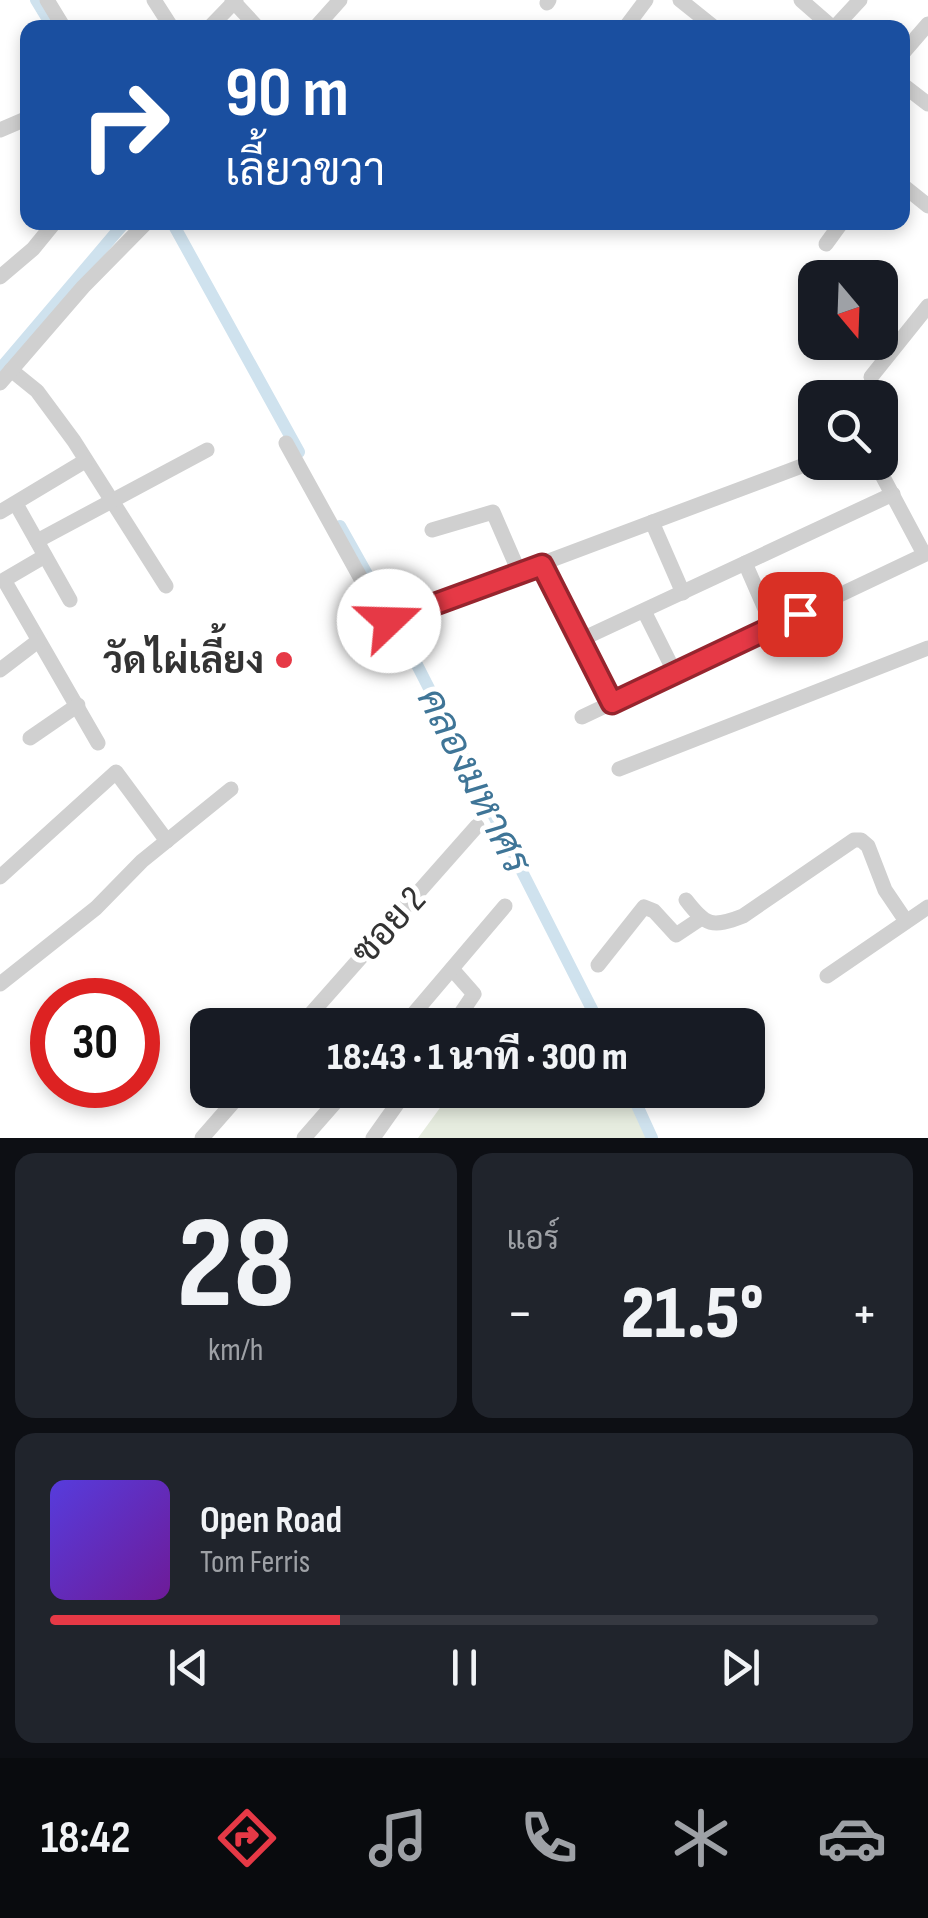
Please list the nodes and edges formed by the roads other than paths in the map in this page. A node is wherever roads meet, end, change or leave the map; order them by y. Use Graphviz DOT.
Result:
graph roads {
  1 [pos="680,0"];
  2 [pos="801,0"];
  3 [pos="860,0"];
  4 [pos="234,1"];
  5 [pos="216,20"];
  6 [pos="251,20"];
  7 [pos="705,20"];
  8 [pos="825,20"];
  9 [pos="841,20"];
  10 [pos="928,24"];
  11 [pos="910,45"];
  12 [pos="48,230"];
  13 [pos="138,230"];
  14 [pos="836,230"];
  15 [pos="826,244"];
  16 [pos="0,276"];
  17 [pos="928,306"];
  18 [pos="5,377"];
  19 [pos="871,377"];
  20 [pos="286,443"];
  21 [pos="207,450"];
  22 [pos="85,461"];
  23 [pos="798,468"];
  24 [pos="885,480"];
  25 [pos="893,494"];
  26 [pos="116,502"];
  27 [pos="16,504"];
  28 [pos="0,512"];
  29 [pos="652,522"];
  30 [pos="432,530"];
  31 [pos="41,549"];
  32 [pos="926,554"];
  33 [pos="745,563"];
  34 [pos="542,565"];
  35 [pos="519,572"];
  36 [pos="2,577"];
  37 [pos="166,586"];
  38 [pos="683,593"];
  39 [pos="70,600"];
  40 [pos="644,610"];
  41 [pos="773,627"];
  42 [pos="580,640"];
  43 [pos="38,641"];
  44 [pos="928,648"];
  45 [pos="0,670"];
  46 [pos="675,674"];
  47 [pos="612,703"];
  48 [pos="78,705"];
  49 [pos="582,717"];
  50 [pos="30,738"];
  51 [pos="98,743"];
  52 [pos="620,770"];
  53 [pos="232,789"];
  54 [pos="477,826"];
  55 [pos="167,841"];
  56 [pos="0,877"];
  57 [pos="686,900"];
  58 [pos="505,906"];
  59 [pos="928,907"];
  60 [pos="700,919"];
  61 [pos="906,921"];
  62 [pos="598,965"];
  63 [pos="452,969"];
  64 [pos="827,976"];
  65 [pos="0,984"];
  66 [pos="316,1008"];
  67 [pos="419,1008"];
  68 [pos="465,1008"];
  69 [pos="228,1108"];
  70 [pos="330,1108"];
  71 [pos="395,1108"];
  72 [pos="202,1138"];
  73 [pos="304,1138"];
  74 [pos="373,1138"];
  1 -- 7 [label="street"];
  2 -- 8 [label="street"];
  3 -- 9 [label="street"];
  4 -- 5 [label="street"];
  4 -- 6 [label="street"];
  10 -- 11 [label="street"];
  12 -- 16 [label="street"];
  13 -- 18 [label="street"];
  14 -- 15 [label="street"];
  17 -- 19 [label="street"];
  18 -- 22 [label="street"];
  20 -- 35 [label="street"];
  21 -- 26 [label="street"];
  22 -- 26 [label="street"];
  22 -- 27 [label="street"];
  23 -- 29 [label="street"];
  24 -- 25 [label="street"];
  25 -- 32 [label="street"];
  25 -- 33 [label="street"];
  26 -- 31 [label="street"];
  26 -- 37 [label="street"];
  27 -- 28 [label="street"];
  27 -- 31 [label="street"];
  29 -- 34 [label="street"];
  29 -- 38 [label="street"];
  30 -- 35 [label="street"];
  31 -- 36 [label="street"];
  31 -- 39 [label="street"];
  32 -- 41 [label="street"];
  33 -- 38 [label="street"];
  33 -- 41 [label="street"];
  34 -- 35 [label="street"];
  34 -- 42 [label="street"];
  36 -- 43 [label="street"];
  38 -- 40 [label="street"];
  40 -- 42 [label="street"];
  40 -- 46 [label="street"];
  41 -- 46 [label="street"];
  42 -- 47 [label="street"];
  43 -- 45 [label="street"];
  43 -- 48 [label="street"];
  44 -- 52 [label="street"];
  46 -- 47 [label="street"];
  47 -- 49 [label="street"];
  48 -- 50 [label="street"];
  48 -- 51 [label="street"];
  53 -- 55 [label="street"];
  54 -- 66 [label="street, ซอย 2"];
  55 -- 56 [label="street"];
  55 -- 65 [label="street"];
  57 -- 60 [label="street"];
  58 -- 63 [label="street"];
  59 -- 61 [label="street"];
  60 -- 61 [label="street"];
  60 -- 62 [label="street"];
  61 -- 64 [label="street"];
  63 -- 67 [label="street"];
  63 -- 68 [label="street"];
  69 -- 72 [label="street"];
  70 -- 73 [label="street"];
  71 -- 74 [label="street"];
}
